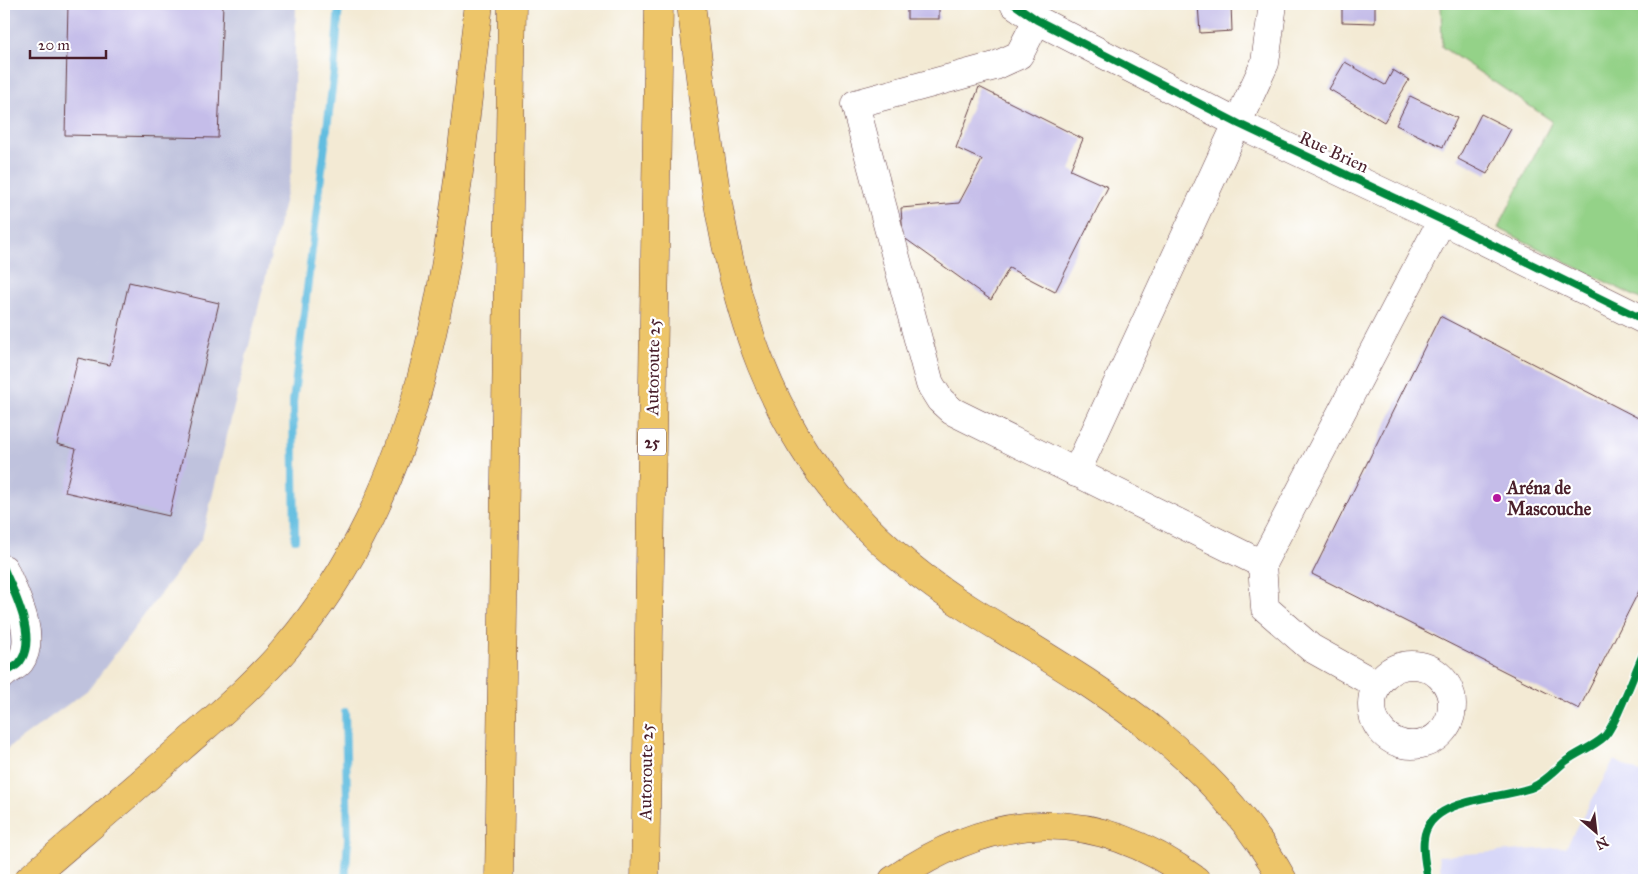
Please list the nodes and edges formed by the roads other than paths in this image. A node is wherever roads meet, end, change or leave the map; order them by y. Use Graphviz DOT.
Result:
graph roads {
  1 [pos="479,4"];
  2 [pos="512,4"];
  3 [pos="659,4"];
  4 [pos="691,4"];
  5 [pos="1014,4"];
  6 [pos="1272,4"];
  7 [pos="1037,20"];
  8 [pos="1239,124"];
  9 [pos="1442,220"];
  10 [pos="1644,320"];
  11 [pos="1076,473"];
  12 [pos="1262,564"];
  13 [pos="4,569"];
  14 [pos="4,674"];
  15 [pos="1377,685"];
  16 [pos="28,880"];
  17 [pos="499,880"];
  18 [pos="645,880"];
  19 [pos="893,880"];
  20 [pos="1196,880"];
  21 [pos="1283,880"];
  1 -- 16 [label="highway"];
  2 -- 17 [label="highway"];
  3 -- 18 [label="highway, Autoroute 25 / 25"];
  4 -- 21 [label="highway"];
  5 -- 7 [label="street, Rue Brien"];
  6 -- 8 [label="street"];
  7 -- 8 [label="street, Rue Brien"];
  7 -- 11 [label="street"];
  8 -- 9 [label="street, Rue Brien"];
  8 -- 11 [label="street"];
  9 -- 10 [label="street, Rue Brien"];
  9 -- 12 [label="street"];
  11 -- 12 [label="street"];
  12 -- 15 [label="street"];
  13 -- 14 [label="street"];
  19 -- 20 [label="highway"];
}
